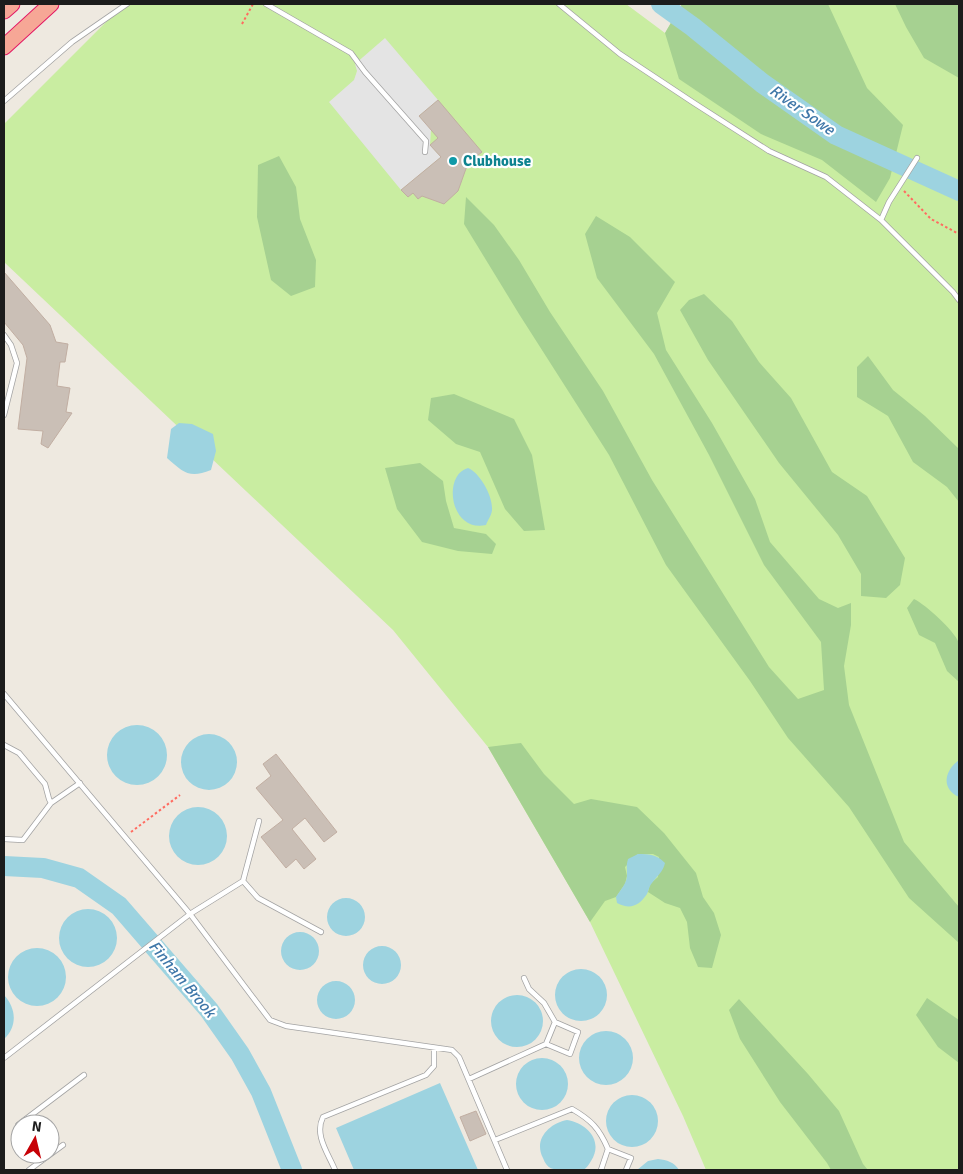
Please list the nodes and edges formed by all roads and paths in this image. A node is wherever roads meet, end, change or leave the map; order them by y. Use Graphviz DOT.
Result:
graph roads {
  1 [pos="12,4"];
  2 [pos="52,4"];
  3 [pos="127,4"];
  4 [pos="253,4"];
  5 [pos="266,4"];
  6 [pos="559,4"];
  7 [pos="4,11"];
  8 [pos="242,24"];
  9 [pos="4,47"];
  10 [pos="4,100"];
  11 [pos="425,152"];
  12 [pos="918,158"];
  13 [pos="903,181"];
  14 [pos="881,220"];
  15 [pos="959,234"];
  16 [pos="959,300"];
  17 [pos="4,335"];
  18 [pos="4,415"];
  19 [pos="4,694"];
  20 [pos="4,745"];
  21 [pos="80,783"];
  22 [pos="180,795"];
  23 [pos="51,803"];
  24 [pos="260,822"];
  25 [pos="125,837"];
  26 [pos="4,839"];
  27 [pos="243,881"];
  28 [pos="190,914"];
  29 [pos="320,932"];
  30 [pos="524,978"];
  31 [pos="555,1022"];
  32 [pos="546,1044"];
  33 [pos="434,1048"];
  34 [pos="4,1058"];
  35 [pos="84,1075"];
  36 [pos="469,1079"];
  37 [pos="34,1114"];
  38 [pos="495,1140"];
  39 [pos="608,1149"];
  40 [pos="37,1164"];
  41 [pos="507,1169"];
  42 [pos="29,1170"];
  43 [pos="335,1170"];
  44 [pos="500,1170"];
  45 [pos="600,1170"];
  46 [pos="626,1170"];
  1 -- 7 [label="highway"];
  2 -- 9 [label="highway"];
  3 -- 10 [label="lane"];
  4 -- 8 [label="path"];
  5 -- 11 [label="lane"];
  6 -- 14 [label="lane"];
  12 -- 13 [label="lane"];
  13 -- 14 [label="lane"];
  13 -- 15 [label="path"];
  14 -- 16 [label="lane"];
  17 -- 18 [label="lane"];
  19 -- 21 [label="lane"];
  20 -- 23 [label="lane"];
  21 -- 23 [label="lane"];
  21 -- 25 [label="lane"];
  22 -- 25 [label="path"];
  23 -- 26 [label="lane"];
  24 -- 27 [label="lane"];
  25 -- 28 [label="lane"];
  27 -- 28 [label="lane"];
  27 -- 29 [label="lane"];
  28 -- 33 [label="lane"];
  28 -- 34 [label="lane"];
  30 -- 31 [label="lane"];
  31 -- 32 [label="lane"];
  31 -- 32 [label="lane"];
  32 -- 36 [label="lane"];
  33 -- 36 [label="lane"];
  33 -- 43 [label="lane"];
  35 -- 37 [label="lane"];
  36 -- 38 [label="lane"];
  38 -- 39 [label="lane"];
  38 -- 41 [label="lane"];
  39 -- 45 [label="lane"];
  39 -- 46 [label="lane"];
  40 -- 42 [label="lane"];
  41 -- 44 [label="lane"];
}
